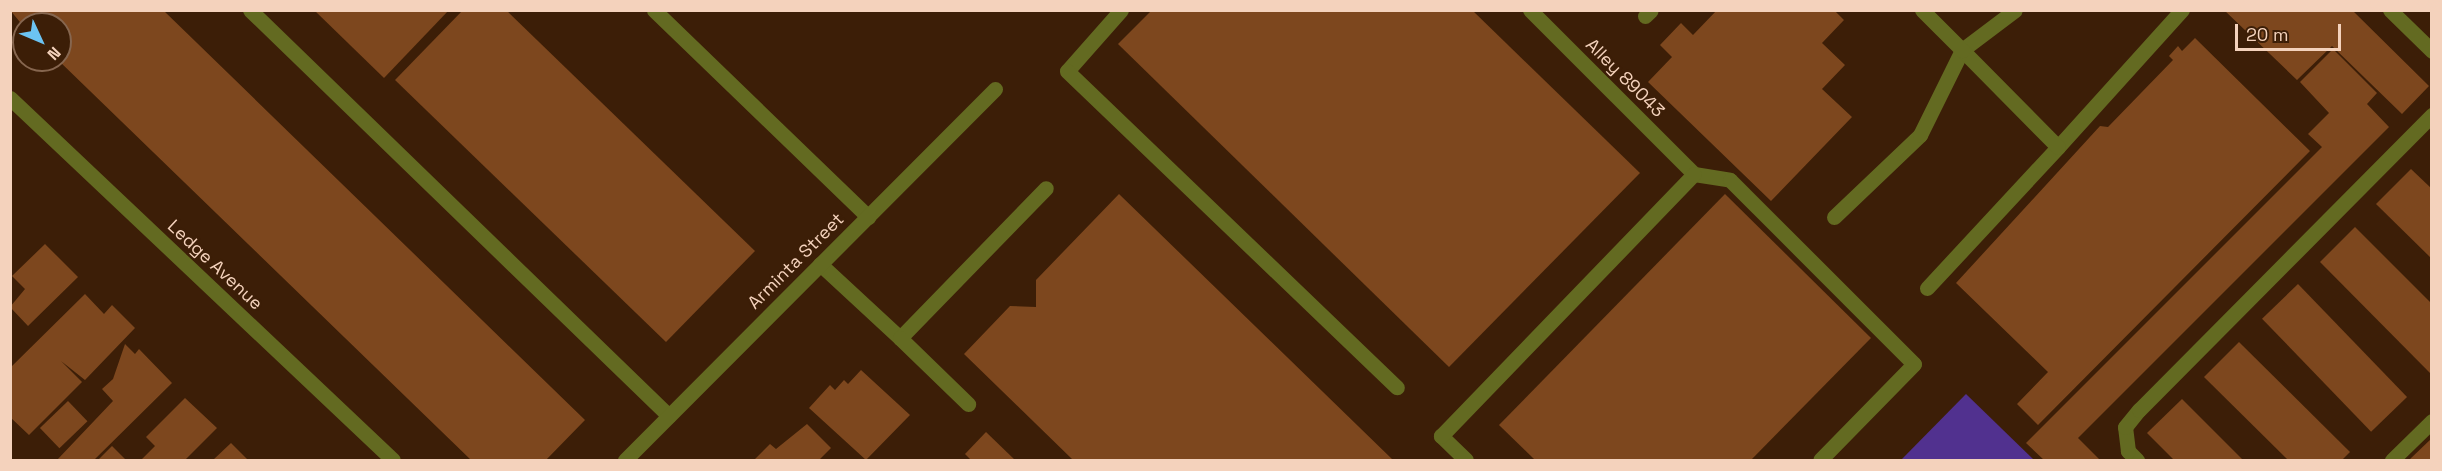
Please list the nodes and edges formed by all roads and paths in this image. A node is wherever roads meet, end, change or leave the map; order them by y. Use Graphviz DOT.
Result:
graph roads {
  1 [pos="250,10"];
  2 [pos="654,10"];
  3 [pos="1120,10"];
  4 [pos="1530,10"];
  5 [pos="1922,10"];
  6 [pos="2015,10"];
  7 [pos="2182,10"];
  8 [pos="2390,10"];
  9 [pos="1962,50"];
  10 [pos="2432,51"];
  11 [pos="995,89"];
  12 [pos="10,98"];
  13 [pos="2432,115"];
  14 [pos="2058,147"];
  15 [pos="1694,174"];
  16 [pos="1046,188"];
  17 [pos="868,216"];
  18 [pos="1834,217"];
  19 [pos="820,264"];
  20 [pos="1927,288"];
  21 [pos="900,338"];
  22 [pos="1397,387"];
  23 [pos="968,404"];
  24 [pos="669,416"];
  25 [pos="2432,422"];
  26 [pos="393,460"];
  27 [pos="625,460"];
  28 [pos="1466,460"];
  29 [pos="1821,460"];
  30 [pos="2137,460"];
  31 [pos="2392,460"];
  1 -- 24 [label="street"];
  2 -- 17 [label="street"];
  3 -- 22 [label="street"];
  4 -- 15 [label="street, Alley 89043"];
  5 -- 9 [label="street"];
  6 -- 9 [label="street"];
  7 -- 14 [label="street"];
  8 -- 10 [label="street"];
  9 -- 14 [label="street"];
  9 -- 18 [label="street"];
  11 -- 17 [label="street, Arminta Street"];
  12 -- 26 [label="street, Ledge Avenue"];
  13 -- 30 [label="street"];
  14 -- 20 [label="street"];
  15 -- 28 [label="street"];
  15 -- 29 [label="street"];
  16 -- 21 [label="street"];
  17 -- 19 [label="street, Arminta Street"];
  19 -- 21 [label="street"];
  19 -- 24 [label="street, Arminta Street"];
  21 -- 23 [label="street"];
  24 -- 27 [label="street, Arminta Street"];
  25 -- 31 [label="street"];
}
